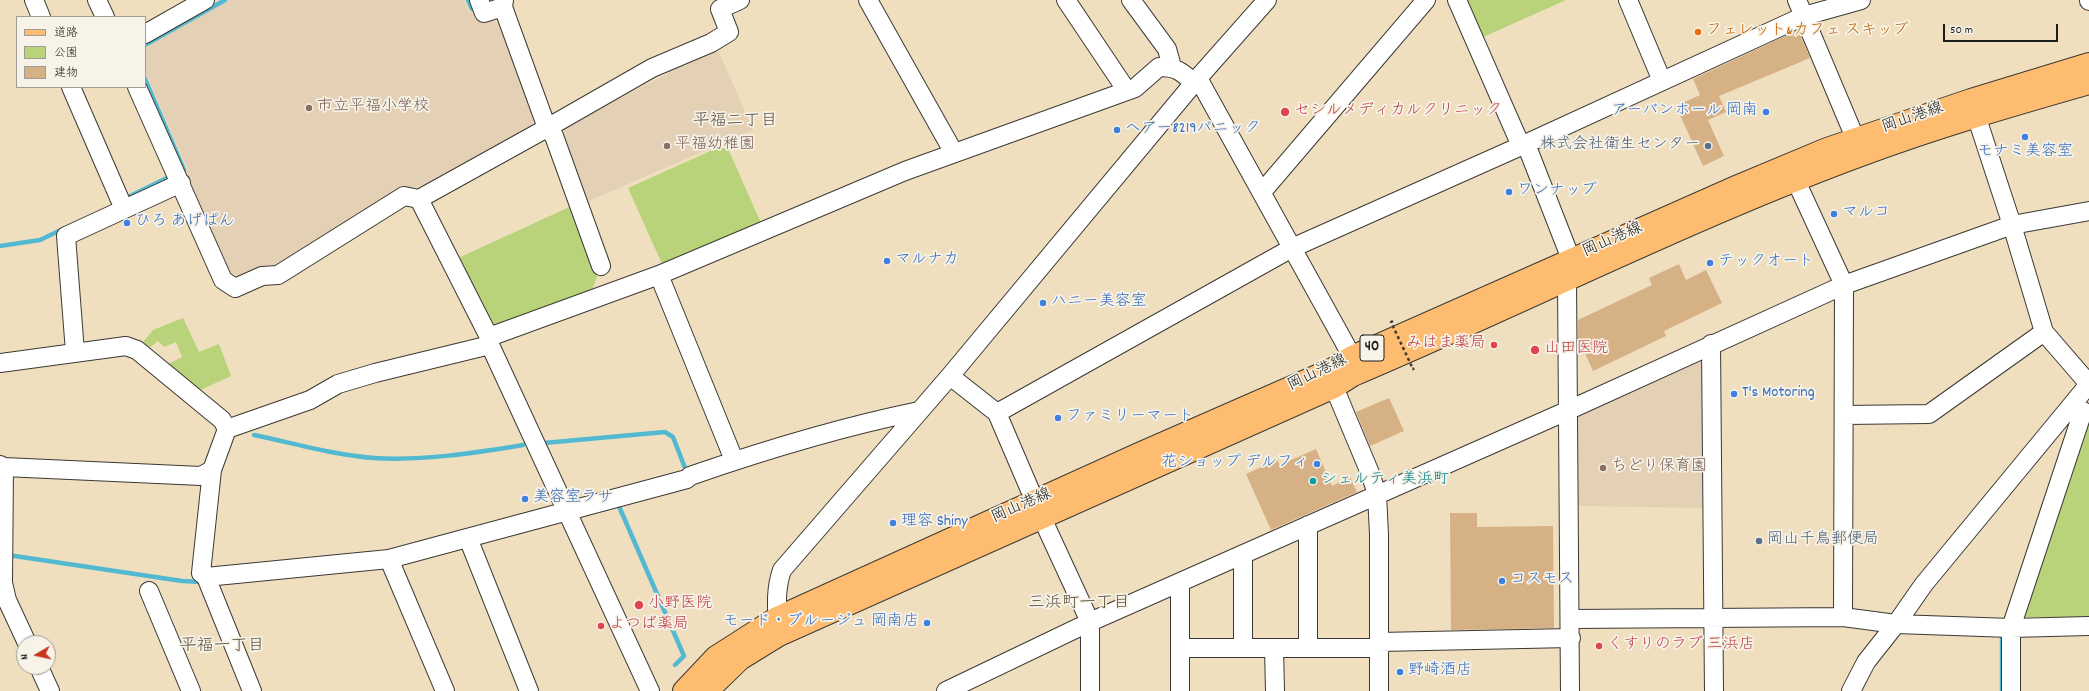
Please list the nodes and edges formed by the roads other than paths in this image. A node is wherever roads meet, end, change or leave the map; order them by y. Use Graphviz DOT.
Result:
graph roads {
  1 [pos="34,0"];
  2 [pos="97,0"];
  3 [pos="205,0"];
  4 [pos="740,0"];
  5 [pos="868,0"];
  6 [pos="1066,0"];
  7 [pos="1131,0"];
  8 [pos="1267,0"];
  9 [pos="1426,0"];
  10 [pos="1457,0"];
  11 [pos="1628,0"];
  12 [pos="1860,0"];
  13 [pos="481,4"];
  14 [pos="504,4"];
  15 [pos="1801,8"];
  16 [pos="41,16"];
  17 [pos="105,16"];
  18 [pos="146,33"];
  19 [pos="2089,64"];
  20 [pos="1172,67"];
  21 [pos="1196,80"];
  22 [pos="1662,81"];
  23 [pos="2089,83"];
  24 [pos="71,88"];
  25 [pos="137,88"];
  26 [pos="1127,91"];
  27 [pos="1974,107"];
  28 [pos="547,128"];
  29 [pos="1523,145"];
  30 [pos="1858,147"];
  31 [pos="954,153"];
  32 [pos="1792,173"];
  33 [pos="178,176"];
  34 [pos="1262,192"];
  35 [pos="419,199"];
  36 [pos="122,204"];
  37 [pos="2089,211"];
  38 [pos="2012,225"];
  39 [pos="1292,248"];
  40 [pos="601,266"];
  41 [pos="1569,270"];
  42 [pos="659,275"];
  43 [pos="1844,285"];
  44 [pos="2044,332"];
  45 [pos="490,341"];
  46 [pos="1711,344"];
  47 [pos="75,352"];
  48 [pos="0,363"];
  49 [pos="1343,372"];
  50 [pos="950,376"];
  51 [pos="2089,384"];
  52 [pos="2082,408"];
  53 [pos="1569,410"];
  54 [pos="919,411"];
  55 [pos="997,413"];
  56 [pos="1844,415"];
  57 [pos="225,425"];
  58 [pos="734,460"];
  59 [pos="2,466"];
  60 [pos="212,470"];
  61 [pos="1376,494"];
  62 [pos="1038,510"];
  63 [pos="567,511"];
  64 [pos="1308,525"];
  65 [pos="470,542"];
  66 [pos="1243,554"];
  67 [pos="390,562"];
  68 [pos="207,580"];
  69 [pos="1180,582"];
  70 [pos="149,591"];
  71 [pos="1843,616"];
  72 [pos="1713,617"];
  73 [pos="1571,619"];
  74 [pos="1090,622"];
  75 [pos="1896,624"];
  76 [pos="2089,626"];
  77 [pos="778,627"];
  78 [pos="2011,628"];
  79 [pos="23,635"];
  80 [pos="1570,638"];
  81 [pos="1379,645"];
  82 [pos="1180,648"];
  83 [pos="1243,648"];
  84 [pos="1274,648"];
  85 [pos="1308,648"];
  86 [pos="43,675"];
  87 [pos="955,689"];
  88 [pos="50,691"];
  89 [pos="190,691"];
  90 [pos="252,691"];
  91 [pos="445,691"];
  92 [pos="529,691"];
  93 [pos="650,691"];
  94 [pos="684,691"];
  95 [pos="707,691"];
  96 [pos="1090,691"];
  97 [pos="1180,691"];
  98 [pos="1275,691"];
  99 [pos="1379,691"];
  100 [pos="1570,691"];
  101 [pos="1714,691"];
  102 [pos="1851,691"];
  103 [pos="2011,691"];
  1 -- 16 [label="street"];
  2 -- 17 [label="street"];
  3 -- 18 [label="street"];
  4 -- 28 [label="street"];
  5 -- 31 [label="street"];
  6 -- 26 [label="street"];
  7 -- 20 [label="street"];
  8 -- 21 [label="street"];
  9 -- 34 [label="street"];
  10 -- 29 [label="street"];
  11 -- 22 [label="street"];
  12 -- 15 [label="street"];
  13 -- 14 [label="street"];
  14 -- 28 [label="street"];
  15 -- 22 [label="street"];
  15 -- 30 [label="street"];
  19 -- 27 [label="main road, 岡山港線 / 40"];
  20 -- 21 [label="street"];
  20 -- 26 [label="street"];
  21 -- 34 [label="street"];
  21 -- 50 [label="street"];
  22 -- 29 [label="street"];
  23 -- 27 [label="main road, 岡山港線 / 40"];
  24 -- 36 [label="street"];
  25 -- 33 [label="street"];
  26 -- 31 [label="street"];
  27 -- 30 [label="main road, 岡山港線 / 40"];
  27 -- 38 [label="street"];
  28 -- 35 [label="street"];
  28 -- 40 [label="street"];
  29 -- 39 [label="street"];
  29 -- 41 [label="street"];
  30 -- 32 [label="main road, 岡山港線 / 40"];
  31 -- 42 [label="street"];
  32 -- 41 [label="main road, 岡山港線 / 40"];
  32 -- 43 [label="street"];
  33 -- 35 [label="street"];
  33 -- 36 [label="street"];
  34 -- 39 [label="street"];
  35 -- 45 [label="street"];
  36 -- 47 [label="street"];
  37 -- 38 [label="street"];
  38 -- 43 [label="street"];
  38 -- 44 [label="street"];
  39 -- 49 [label="street"];
  39 -- 55 [label="street"];
  41 -- 49 [label="main road, 岡山港線 / 40"];
  41 -- 53 [label="street"];
  42 -- 45 [label="street"];
  42 -- 58 [label="street"];
  43 -- 46 [label="street"];
  43 -- 56 [label="street"];
  44 -- 51 [label="street"];
  44 -- 56 [label="street"];
  45 -- 57 [label="street"];
  45 -- 63 [label="street"];
  46 -- 53 [label="street"];
  46 -- 72 [label="street"];
  47 -- 48 [label="street"];
  47 -- 57 [label="street"];
  49 -- 61 [label="street"];
  49 -- 62 [label="main road, 岡山港線 / 40"];
  50 -- 54 [label="street"];
  50 -- 55 [label="street"];
  51 -- 52 [label="street"];
  52 -- 75 [label="street"];
  52 -- 78 [label="street"];
  53 -- 61 [label="street"];
  53 -- 73 [label="street"];
  54 -- 58 [label="street"];
  54 -- 77 [label="street"];
  55 -- 62 [label="street"];
  56 -- 71 [label="street"];
  57 -- 60 [label="street"];
  58 -- 63 [label="street"];
  59 -- 60 [label="street"];
  59 -- 79 [label="street"];
  60 -- 68 [label="street"];
  61 -- 64 [label="street"];
  61 -- 81 [label="street"];
  62 -- 74 [label="street"];
  62 -- 77 [label="main road, 岡山港線 / 40"];
  63 -- 65 [label="street"];
  63 -- 93 [label="street"];
  64 -- 66 [label="street"];
  64 -- 85 [label="street"];
  65 -- 67 [label="street"];
  65 -- 92 [label="street"];
  66 -- 69 [label="street"];
  66 -- 83 [label="street"];
  67 -- 68 [label="street"];
  67 -- 91 [label="street"];
  68 -- 90 [label="street"];
  69 -- 74 [label="street"];
  69 -- 82 [label="street"];
  70 -- 89 [label="street"];
  71 -- 72 [label="street"];
  71 -- 75 [label="street"];
  72 -- 73 [label="street"];
  72 -- 101 [label="street"];
  73 -- 80 [label="street"];
  74 -- 87 [label="street"];
  74 -- 96 [label="street"];
  75 -- 78 [label="street"];
  75 -- 102 [label="street"];
  76 -- 78 [label="street"];
  77 -- 94 [label="main road, 岡山港線 / 40"];
  77 -- 95 [label="main road, 岡山港線 / 40"];
  78 -- 103 [label="street"];
  80 -- 81 [label="street"];
  80 -- 100 [label="street"];
  81 -- 85 [label="street"];
  81 -- 99 [label="street"];
  82 -- 83 [label="street"];
  82 -- 97 [label="street"];
  83 -- 84 [label="street"];
  84 -- 85 [label="street"];
  84 -- 98 [label="street"];
  86 -- 88 [label="street"];
}
